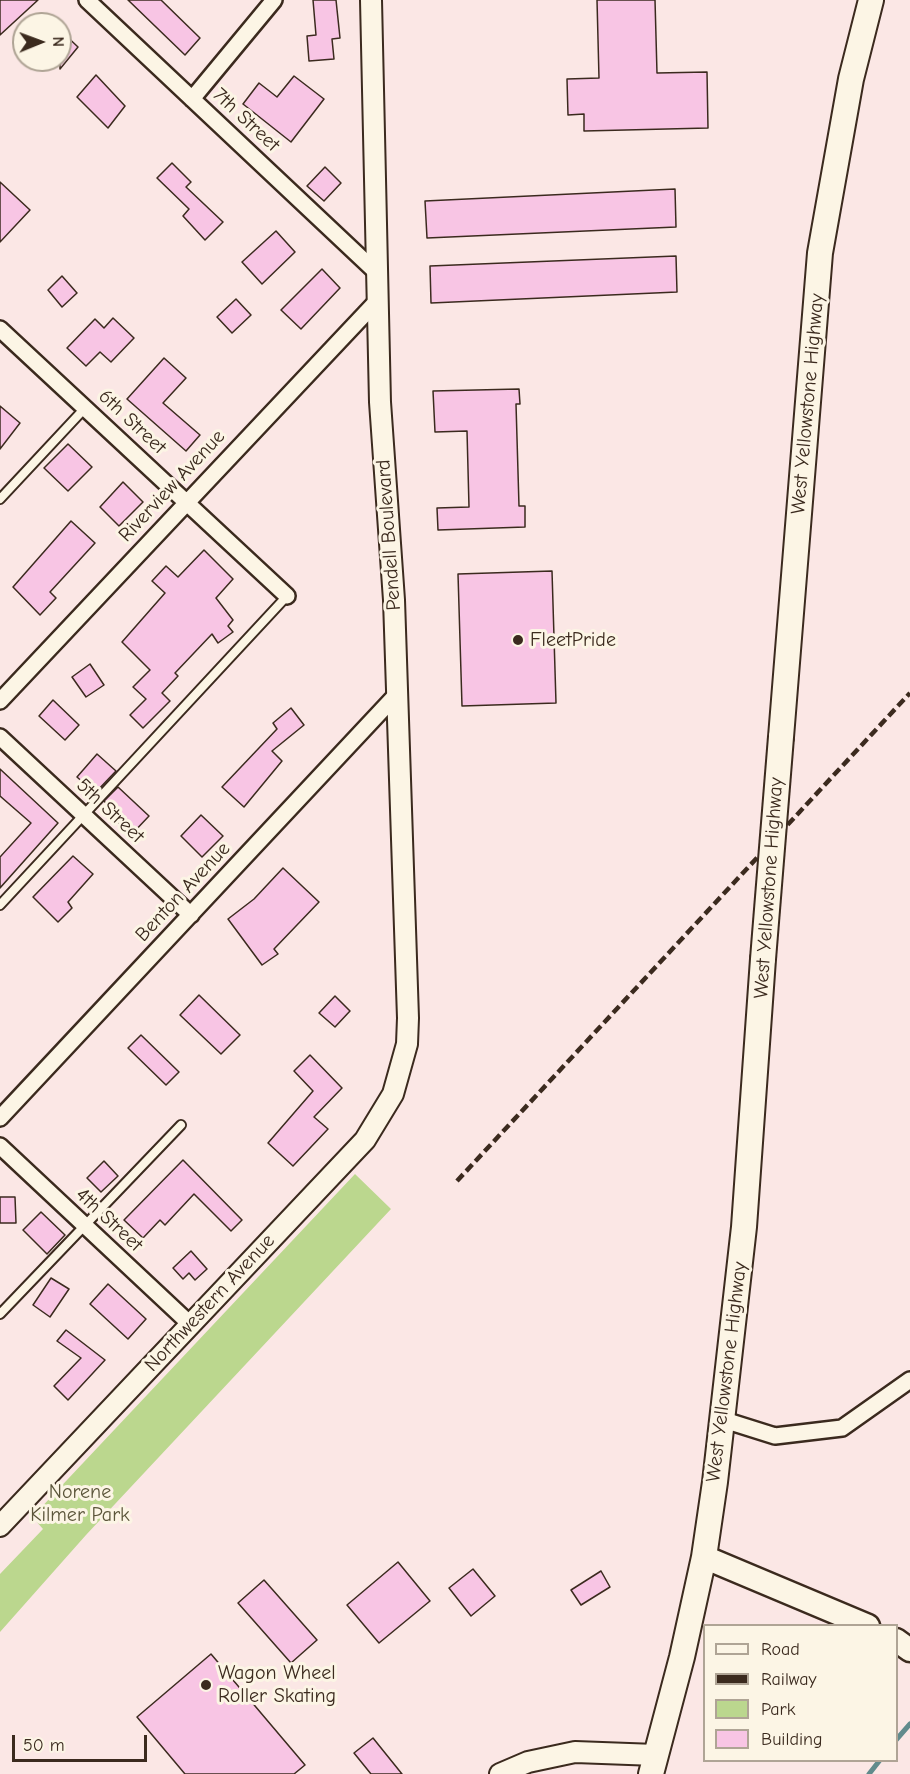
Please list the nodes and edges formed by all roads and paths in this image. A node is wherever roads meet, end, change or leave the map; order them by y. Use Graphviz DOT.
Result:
graph roads {
  1 [pos="89,0"];
  2 [pos="274,0"];
  3 [pos="371,0"];
  4 [pos="871,0"];
  5 [pos="192,99"];
  6 [pos="375,271"];
  7 [pos="377,301"];
  8 [pos="0,329"];
  9 [pos="85,408"];
  10 [pos="0,499"];
  11 [pos="186,501"];
  12 [pos="287,596"];
  13 [pos="397,694"];
  14 [pos="0,700"];
  15 [pos="0,737"];
  16 [pos="84,815"];
  17 [pos="0,905"];
  18 [pos="191,915"];
  19 [pos="401,1069"];
  20 [pos="0,1118"];
  21 [pos="181,1125"];
  22 [pos="0,1146"];
  23 [pos="83,1224"];
  24 [pos="0,1314"];
  25 [pos="190,1324"];
  26 [pos="910,1380"];
  27 [pos="721,1419"];
  28 [pos="0,1526"];
  29 [pos="704,1557"];
  30 [pos="863,1624"];
  31 [pos="898,1641"];
  32 [pos="910,1650"];
  33 [pos="653,1764"];
  34 [pos="500,1774"];
  1 -- 5 [label="street, 7th Street"];
  2 -- 5 [label="street"];
  3 -- 6 [label="street, Pendell Boulevard"];
  4 -- 27 [label="main road, West Yellowstone Highway, bridge"];
  5 -- 6 [label="street, 7th Street"];
  6 -- 7 [label="street, Pendell Boulevard"];
  7 -- 11 [label="street, Riverview Avenue"];
  7 -- 13 [label="street, Pendell Boulevard"];
  8 -- 9 [label="street, 6th Street"];
  9 -- 10 [label="lane"];
  9 -- 11 [label="street, 6th Street"];
  11 -- 12 [label="street, 6th Street"];
  11 -- 14 [label="street, Riverview Avenue"];
  12 -- 16 [label="lane"];
  13 -- 18 [label="street, Benton Avenue"];
  13 -- 19 [label="street, Pendell Boulevard"];
  15 -- 16 [label="street, 5th Street"];
  16 -- 17 [label="lane"];
  16 -- 18 [label="street, 5th Street"];
  18 -- 20 [label="street, Benton Avenue"];
  19 -- 25 [label="street, Northwestern Avenue"];
  21 -- 23 [label="lane"];
  22 -- 23 [label="street, 4th Street"];
  23 -- 24 [label="lane"];
  23 -- 25 [label="street, 4th Street"];
  25 -- 28 [label="street, Northwestern Avenue"];
  26 -- 27 [label="street"];
  27 -- 29 [label="main road, West Yellowstone Highway"];
  29 -- 30 [label="main road"];
  29 -- 33 [label="main road, West Yellowstone Highway"];
  31 -- 32 [label="main road"];
  33 -- 34 [label="street"];
}
